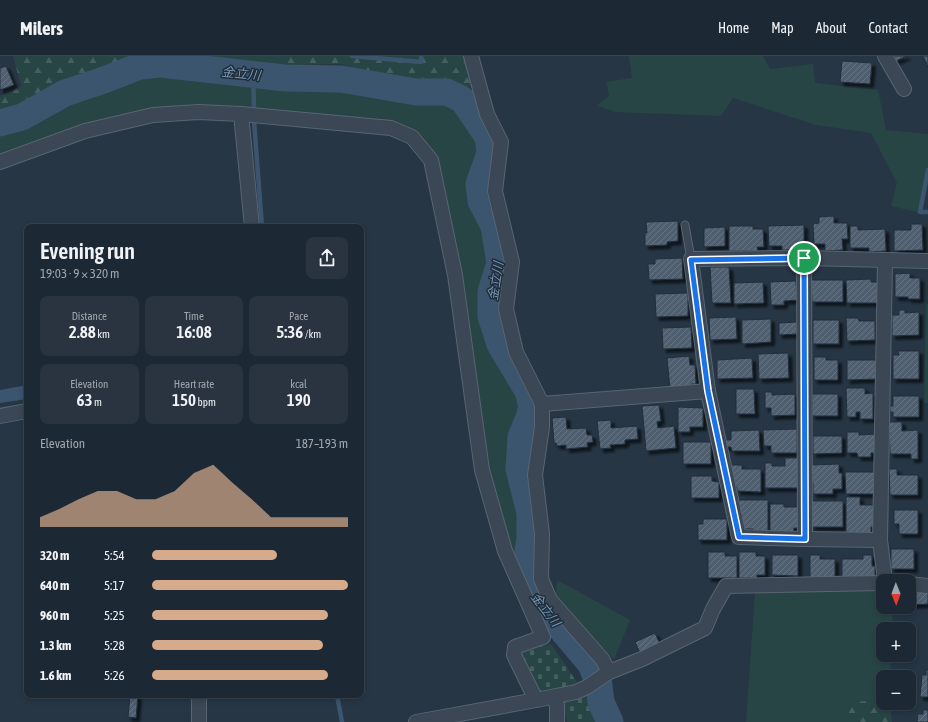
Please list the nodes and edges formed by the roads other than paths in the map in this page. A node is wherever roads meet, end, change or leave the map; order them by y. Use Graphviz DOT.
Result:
graph roads {
  1 [pos="470,56"];
  2 [pos="886,56"];
  3 [pos="904,89"];
  4 [pos="241,114"];
  5 [pos="0,162"];
  6 [pos="252,224"];
  7 [pos="685,225"];
  8 [pos="804,258"];
  9 [pos="691,260"];
  10 [pos="884,260"];
  11 [pos="928,261"];
  12 [pos="708,391"];
  13 [pos="542,404"];
  14 [pos="24,412"];
  15 [pos="0,416"];
  16 [pos="805,539"];
  17 [pos="880,540"];
  18 [pos="883,574"];
  19 [pos="876,582"];
  20 [pos="916,585"];
  21 [pos="928,586"];
  22 [pos="609,672"];
  23 [pos="554,697"];
  24 [pos="199,698"];
  25 [pos="536,700"];
  26 [pos="199,722"];
  27 [pos="416,722"];
  28 [pos="558,722"];
  1 -- 13 [label="street"];
  2 -- 3 [label="street"];
  4 -- 5 [label="street"];
  4 -- 6 [label="street"];
  4 -- 25 [label="street"];
  7 -- 9 [label="lane"];
  8 -- 9 [label="street"];
  8 -- 10 [label="street"];
  8 -- 16 [label="street"];
  9 -- 12 [label="street"];
  10 -- 11 [label="street"];
  10 -- 17 [label="street"];
  12 -- 13 [label="street"];
  12 -- 16 [label="street"];
  13 -- 22 [label="street"];
  14 -- 15 [label="street"];
  16 -- 17 [label="street"];
  17 -- 18 [label="street"];
  19 -- 22 [label="street"];
  20 -- 21 [label="street"];
  22 -- 23 [label="street"];
  23 -- 25 [label="street"];
  23 -- 28 [label="street"];
  24 -- 26 [label="street"];
  25 -- 27 [label="street"];
}
